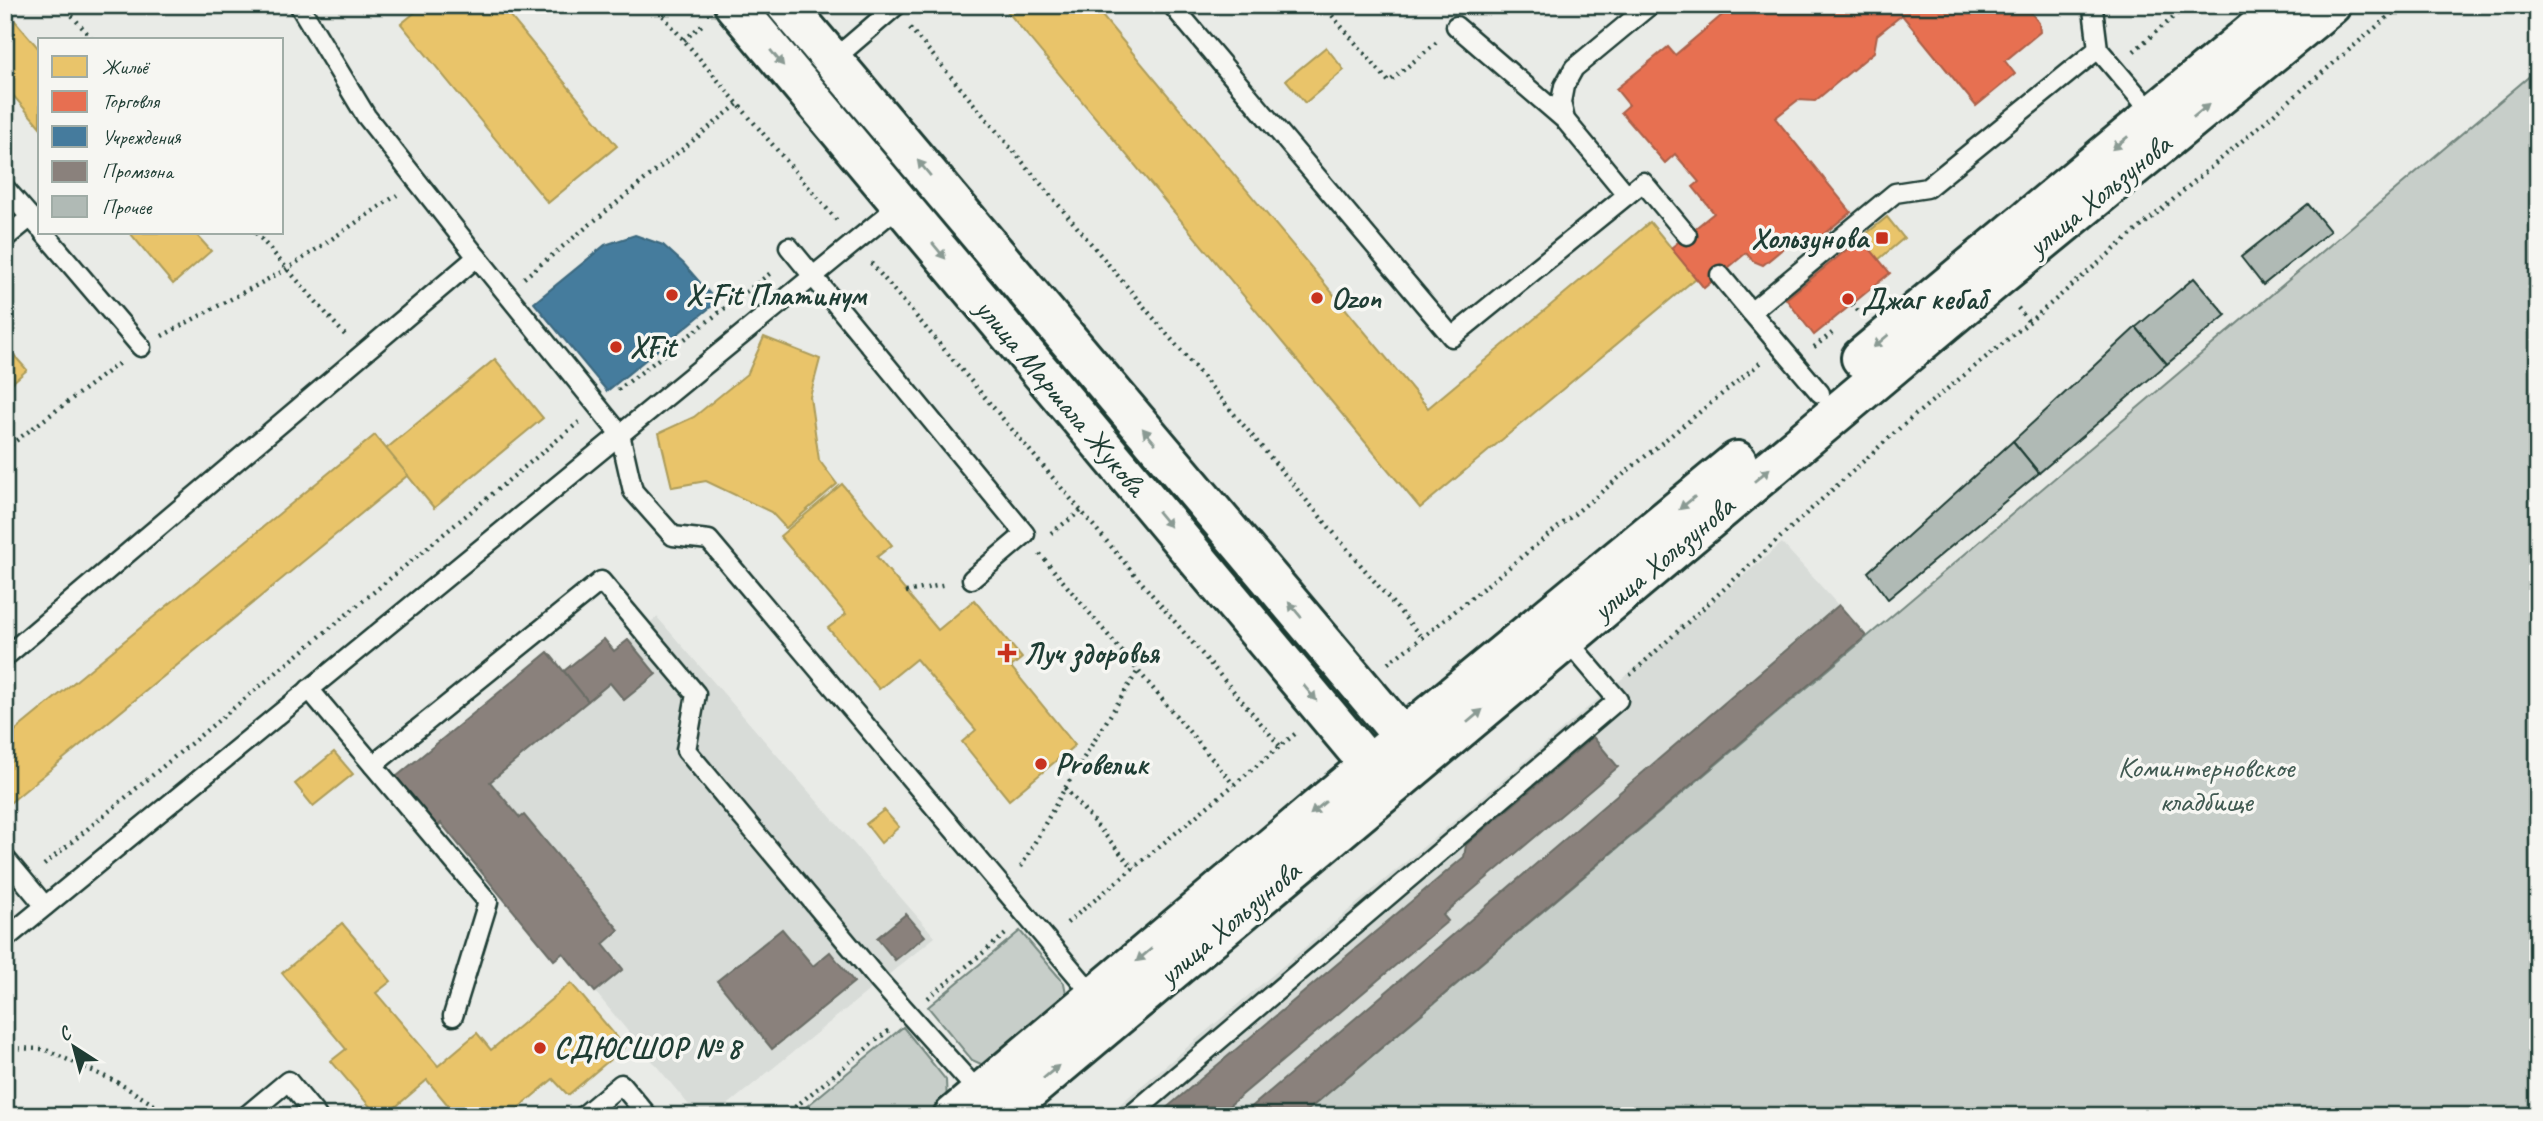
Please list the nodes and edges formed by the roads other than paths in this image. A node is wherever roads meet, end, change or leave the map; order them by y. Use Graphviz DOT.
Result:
graph roads {
  1 [pos="299,5"];
  2 [pos="734,5"];
  3 [pos="786,5"];
  4 [pos="1172,5"];
  5 [pos="1650,5"];
  6 [pos="2090,5"];
  7 [pos="2285,5"];
  8 [pos="2331,5"];
  9 [pos="895,7"];
  10 [pos="1456,26"];
  11 [pos="2098,48"];
  12 [pos="833,60"];
  13 [pos="2154,115"];
  14 [pos="1565,120"];
  15 [pos="5,188"];
  16 [pos="1627,195"];
  17 [pos="900,205"];
  18 [pos="35,222"];
  19 [pos="45,234"];
  20 [pos="1687,235"];
  21 [pos="5,238"];
  22 [pos="792,251"];
  23 [pos="477,257"];
  24 [pos="813,275"];
  25 [pos="1720,275"];
  26 [pos="1751,312"];
  27 [pos="141,347"];
  28 [pos="1820,393"];
  29 [pos="620,434"];
  30 [pos="972,579"];
  31 [pos="1566,639"];
  32 [pos="5,657"];
  33 [pos="309,689"];
  34 [pos="1412,749"];
  35 [pos="373,765"];
  36 [pos="1379,776"];
  37 [pos="5,858"];
  38 [pos="45,906"];
  39 [pos="5,939"];
  40 [pos="1095,997"];
  41 [pos="453,1016"];
  42 [pos="983,1110"];
  43 [pos="246,1116"];
  44 [pos="317,1116"];
  45 [pos="583,1116"];
  46 [pos="648,1116"];
  47 [pos="1130,1116"];
  1 -- 23 [label="lane"];
  2 -- 17 [label="main road, улица Маршала Жукова, one-way"];
  3 -- 12 [label="main road, улица Маршала Жукова"];
  4 -- 16 [label="lane"];
  5 -- 14 [label="lane"];
  6 -- 11 [label="lane"];
  7 -- 13 [label="main road, улица Хользунова"];
  31 -- 8 [label="main road, улица Хользунова, one-way"];
  9 -- 12 [label="lane"];
  10 -- 14 [label="lane"];
  11 -- 13 [label="lane"];
  11 -- 26 [label="lane"];
  34 -- 12 [label="main road, улица Маршала Жукова, one-way"];
  13 -- 28 [label="main road, улица Хользунова, one-way"];
  14 -- 16 [label="lane"];
  15 -- 18 [label="lane"];
  16 -- 20 [label="lane"];
  17 -- 24 [label="lane"];
  17 -- 36 [label="main road, улица Маршала Жукова, one-way"];
  18 -- 21 [label="lane"];
  19 -- 27 [label="lane"];
  22 -- 24 [label="lane"];
  23 -- 29 [label="lane"];
  23 -- 32 [label="lane"];
  24 -- 29 [label="lane"];
  24 -- 30 [label="lane"];
  25 -- 26 [label="lane"];
  26 -- 28 [label="lane"];
  28 -- 34 [label="main road, улица Хользунова, one-way"];
  29 -- 33 [label="lane"];
  29 -- 40 [label="lane"];
  34 -- 31 [label="main road, улица Хользунова, one-way"];
  31 -- 47 [label="lane"];
  33 -- 35 [label="lane"];
  33 -- 38 [label="lane"];
  34 -- 36 [label="main road, улица Хользунова"];
  35 -- 41 [label="lane"];
  35 -- 42 [label="lane"];
  36 -- 40 [label="main road, улица Хользунова, one-way"];
  42 -- 36 [label="main road, улица Хользунова, one-way"];
  37 -- 38 [label="lane"];
  38 -- 39 [label="lane"];
  40 -- 42 [label="main road, улица Хользунова"];
  43 -- 44 [label="lane"];
  45 -- 46 [label="lane"];
}
